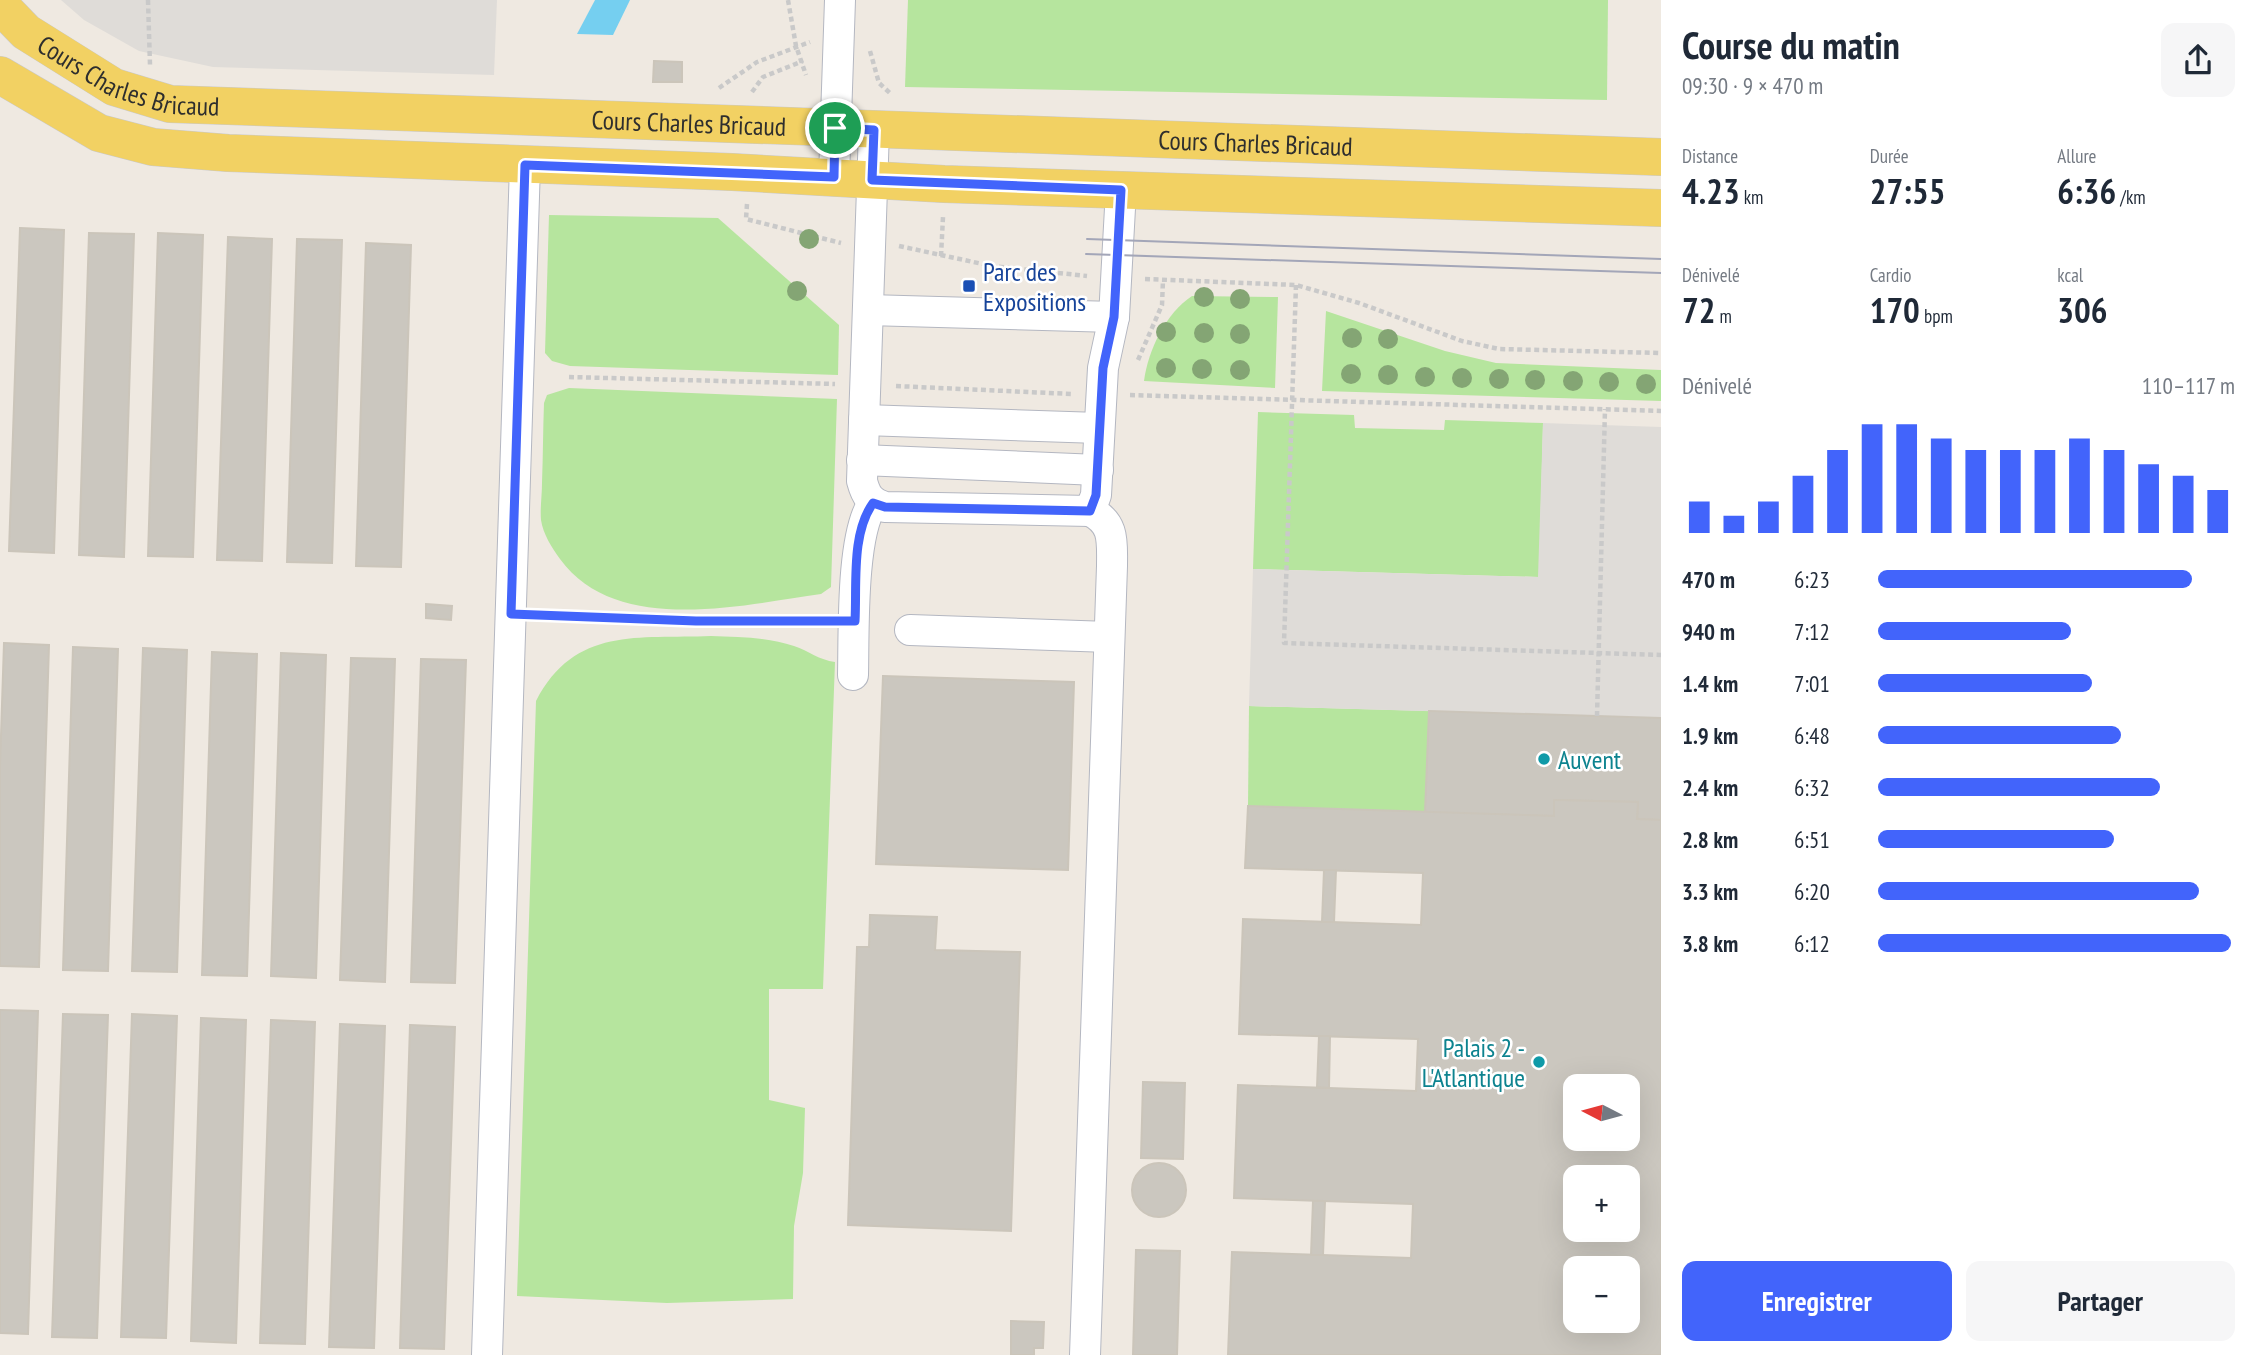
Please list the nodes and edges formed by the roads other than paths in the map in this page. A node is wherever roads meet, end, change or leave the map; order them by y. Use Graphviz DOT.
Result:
graph roads {
  1 [pos="840,0"];
  2 [pos="0,5"];
  3 [pos="0,75"];
  4 [pos="835,128"];
  5 [pos="874,130"];
  6 [pos="1661,157"];
  7 [pos="525,165"];
  8 [pos="834,177"];
  9 [pos="872,180"];
  10 [pos="1121,190"];
  11 [pos="1661,208"];
  12 [pos="868,310"];
  13 [pos="1114,317"];
  14 [pos="864,420"];
  15 [pos="1100,428"];
  16 [pos="862,460"];
  17 [pos="1098,470"];
  18 [pos="873,503"];
  19 [pos="1090,511"];
  20 [pos="910,629"];
  21 [pos="1109,637"];
  22 [pos="853,675"];
  23 [pos="487,1355"];
  24 [pos="1085,1355"];
  1 -- 4 [label="street"];
  2 -- 4 [label="main road, Cours Charles Bricaud"];
  3 -- 7 [label="main road, Cours Charles Bricaud"];
  4 -- 5 [label="main road, Cours Charles Bricaud"];
  4 -- 8 [label="street"];
  5 -- 6 [label="main road, Cours Charles Bricaud"];
  5 -- 9 [label="street"];
  7 -- 8 [label="main road, Cours Charles Bricaud"];
  7 -- 23 [label="street"];
  8 -- 9 [label="main road, Cours Charles Bricaud"];
  9 -- 10 [label="main road, Cours Charles Bricaud"];
  9 -- 12 [label="street"];
  10 -- 11 [label="main road, Cours Charles Bricaud"];
  10 -- 13 [label="street"];
  12 -- 13 [label="street"];
  12 -- 14 [label="street"];
  13 -- 15 [label="street"];
  14 -- 15 [label="street"];
  14 -- 16 [label="street"];
  15 -- 17 [label="street"];
  16 -- 17 [label="street"];
  16 -- 18 [label="street"];
  17 -- 19 [label="street"];
  18 -- 19 [label="street"];
  18 -- 22 [label="street"];
  19 -- 21 [label="street"];
  20 -- 21 [label="street"];
  21 -- 24 [label="street"];
}
